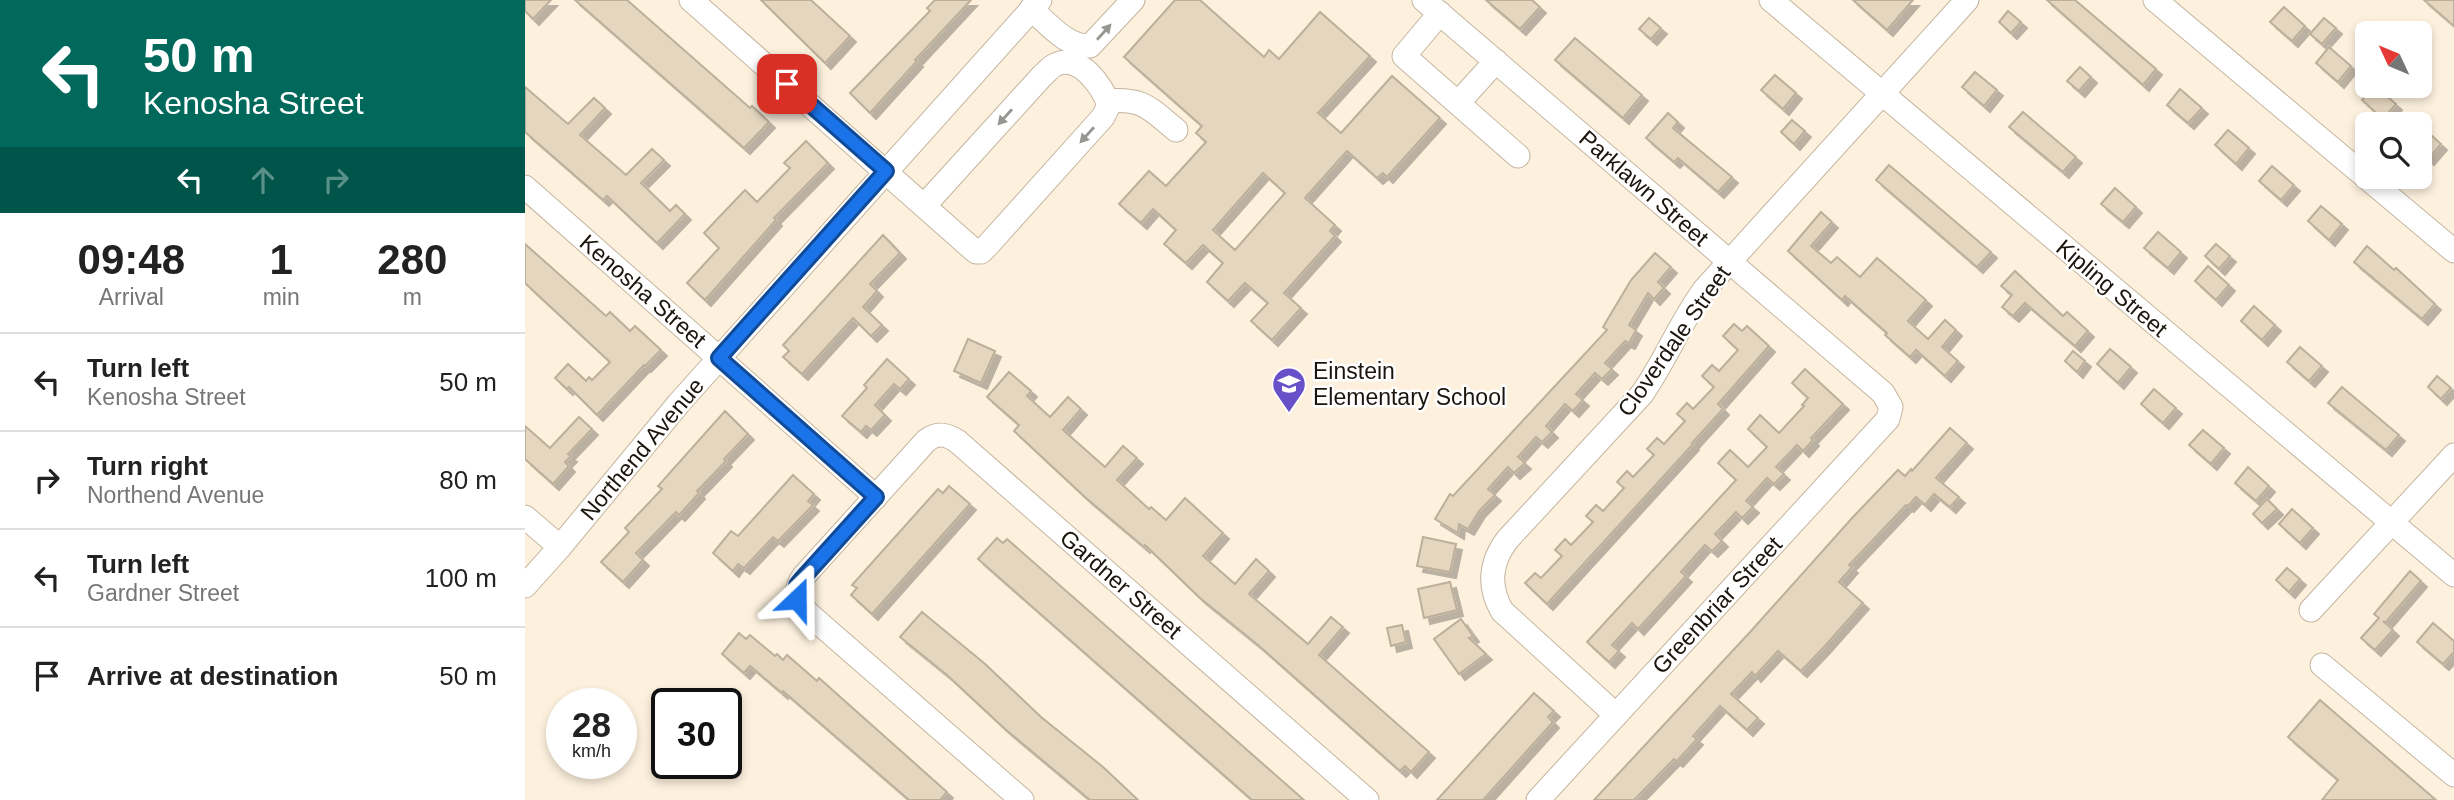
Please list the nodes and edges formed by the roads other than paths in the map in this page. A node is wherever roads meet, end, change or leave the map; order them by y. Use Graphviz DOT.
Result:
graph roads {
  1 [pos="691,0"];
  2 [pos="1133,0"];
  3 [pos="1770,0"];
  4 [pos="1967,0"];
  5 [pos="2155,0"];
  6 [pos="1035,4"];
  7 [pos="1432,7"];
  8 [pos="1496,61"];
  9 [pos="1881,93"];
  10 [pos="1107,101"];
  11 [pos="1458,103"];
  12 [pos="1176,130"];
  13 [pos="1518,156"];
  14 [pos="886,171"];
  15 [pos="525,187"];
  16 [pos="925,206"];
  17 [pos="2454,251"];
  18 [pos="1730,261"];
  19 [pos="719,358"];
  20 [pos="1891,407"];
  21 [pos="2454,455"];
  22 [pos="876,497"];
  23 [pos="525,517"];
  24 [pos="2392,523"];
  25 [pos="560,547"];
  26 [pos="2454,575"];
  27 [pos="525,586"];
  28 [pos="2311,610"];
  29 [pos="2322,665"];
  30 [pos="1616,715"];
  31 [pos="2454,775"];
  32 [pos="1022,800"];
  33 [pos="1367,800"];
  34 [pos="1538,800"];
  1 -- 14 [label="street"];
  6 -- 2 [label="street, one-way"];
  3 -- 9 [label="street, Kipling Street"];
  4 -- 9 [label="street, Cloverdale Street"];
  5 -- 17 [label="street"];
  6 -- 14 [label="street, Northend Avenue"];
  7 -- 8 [label="street, Parklawn Street"];
  7 -- 11 [label="street"];
  8 -- 11 [label="street"];
  8 -- 18 [label="street, Parklawn Street"];
  9 -- 18 [label="street, Cloverdale Street"];
  9 -- 24 [label="street, Kipling Street"];
  10 -- 12 [label="street"];
  10 -- 16 [label="street, one-way"];
  10 -- 16 [label="street, one-way"];
  11 -- 13 [label="street"];
  14 -- 16 [label="street"];
  14 -- 19 [label="street, Northend Avenue"];
  15 -- 19 [label="street, Kenosha Street"];
  18 -- 20 [label="street, Parklawn Street"];
  18 -- 30 [label="street, Cloverdale Street"];
  19 -- 22 [label="street, Kenosha Street"];
  19 -- 25 [label="street, Northend Avenue"];
  20 -- 30 [label="street, Greenbriar Street"];
  21 -- 24 [label="street"];
  22 -- 32 [label="street"];
  22 -- 33 [label="street, Gardner Street"];
  23 -- 25 [label="street"];
  24 -- 26 [label="street, Kipling Street"];
  24 -- 28 [label="street"];
  25 -- 27 [label="street, Northend Avenue"];
  29 -- 31 [label="street"];
  30 -- 34 [label="street, Greenbriar Street"];
}
